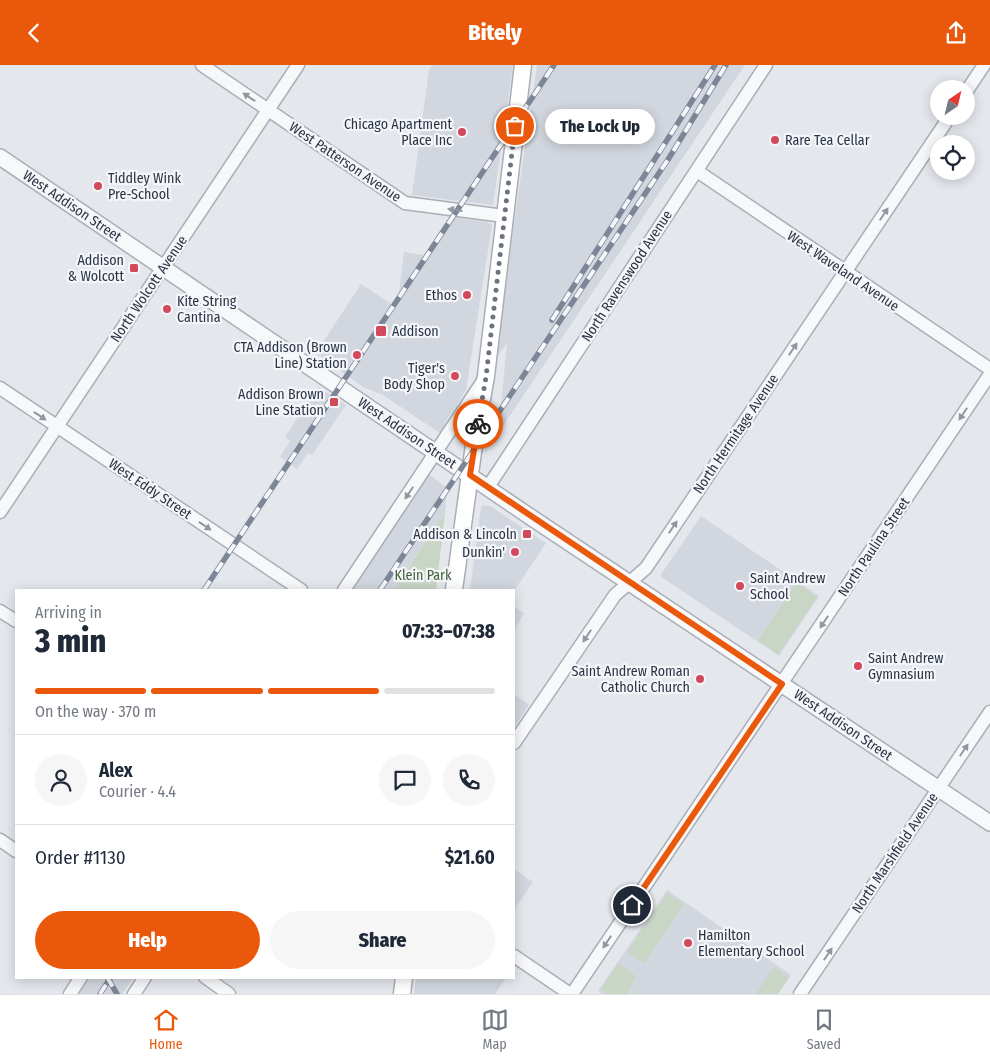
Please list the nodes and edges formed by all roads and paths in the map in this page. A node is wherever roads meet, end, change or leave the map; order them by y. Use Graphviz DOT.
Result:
graph roads {
  1 [pos="202,65"];
  2 [pos="298,65"];
  3 [pos="524,65"];
  4 [pos="766,65"];
  5 [pos="984,65"];
  6 [pos="974,80"];
  7 [pos="269,110"];
  8 [pos="944,125"];
  9 [pos="0,157"];
  10 [pos="697,171"];
  11 [pos="504,216"];
  12 [pos="163,268"];
  13 [pos="845,272"];
  14 [pos="990,369"];
  15 [pos="990,374"];
  16 [pos="486,377"];
  17 [pos="0,389"];
  18 [pos="57,427"];
  19 [pos="437,453"];
  20 [pos="470,475"];
  21 [pos="488,487"];
  22 [pos="0,512"];
  23 [pos="629,582"];
  24 [pos="300,589"];
  25 [pos="345,589"];
  26 [pos="454,589"];
  27 [pos="0,611"];
  28 [pos="15,620"];
  29 [pos="782,684"];
  30 [pos="990,712"];
  31 [pos="515,742"];
  32 [pos="939,789"];
  33 [pos="990,823"];
  34 [pos="0,840"];
  35 [pos="15,850"];
  36 [pos="515,957"];
  37 [pos="80,979"];
  38 [pos="144,979"];
  39 [pos="208,979"];
  40 [pos="404,979"];
  41 [pos="70,994"];
  42 [pos="134,994"];
  43 [pos="229,994"];
  44 [pos="402,994"];
  45 [pos="571,994"];
  46 [pos="800,994"];
  7 -- 1 [label="street, West Patterson Avenue, one-way"];
  2 -- 7 [label="street, North Wolcott Avenue"];
  3 -- 11 [label="main road"];
  4 -- 10 [label="street, North Ravenswood Avenue"];
  5 -- 6 [label="street"];
  11 -- 7 [label="street, West Patterson Avenue, one-way"];
  7 -- 12 [label="street, North Wolcott Avenue"];
  13 -- 8 [label="street, North Hermitage Avenue, one-way"];
  9 -- 12 [label="street, West Addison Street"];
  10 -- 13 [label="street, West Waveland Avenue"];
  10 -- 21 [label="street, North Ravenswood Avenue"];
  11 -- 16 [label="main road"];
  12 -- 18 [label="street, North Wolcott Avenue"];
  12 -- 19 [label="street, West Addison Street"];
  13 -- 14 [label="street, West Waveland Avenue"];
  23 -- 13 [label="street, North Hermitage Avenue, one-way"];
  15 -- 29 [label="street, North Paulina Street, one-way"];
  16 -- 19 [label="street"];
  16 -- 20 [label="main road"];
  17 -- 18 [label="street, West Eddy Street, one-way"];
  18 -- 22 [label="street, North Wolcott Avenue"];
  18 -- 24 [label="street, West Eddy Street, one-way"];
  19 -- 20 [label="street, West Addison Street"];
  19 -- 25 [label="street, one-way"];
  20 -- 21 [label="street, West Addison Street"];
  20 -- 26 [label="main road"];
  21 -- 23 [label="street, West Addison Street"];
  23 -- 29 [label="street, West Addison Street"];
  23 -- 31 [label="street, North Hermitage Avenue, one-way"];
  27 -- 28 [label="street"];
  29 -- 32 [label="street, West Addison Street"];
  29 -- 45 [label="street, North Paulina Street, one-way"];
  32 -- 30 [label="street, North Marshfield Avenue, one-way"];
  32 -- 33 [label="street, West Addison Street"];
  46 -- 32 [label="street, North Marshfield Avenue, one-way"];
  34 -- 35 [label="street"];
  36 -- 45 [label="street"];
  37 -- 41 [label="street"];
  38 -- 42 [label="street"];
  39 -- 43 [label="street"];
  40 -- 44 [label="main road"];
}
